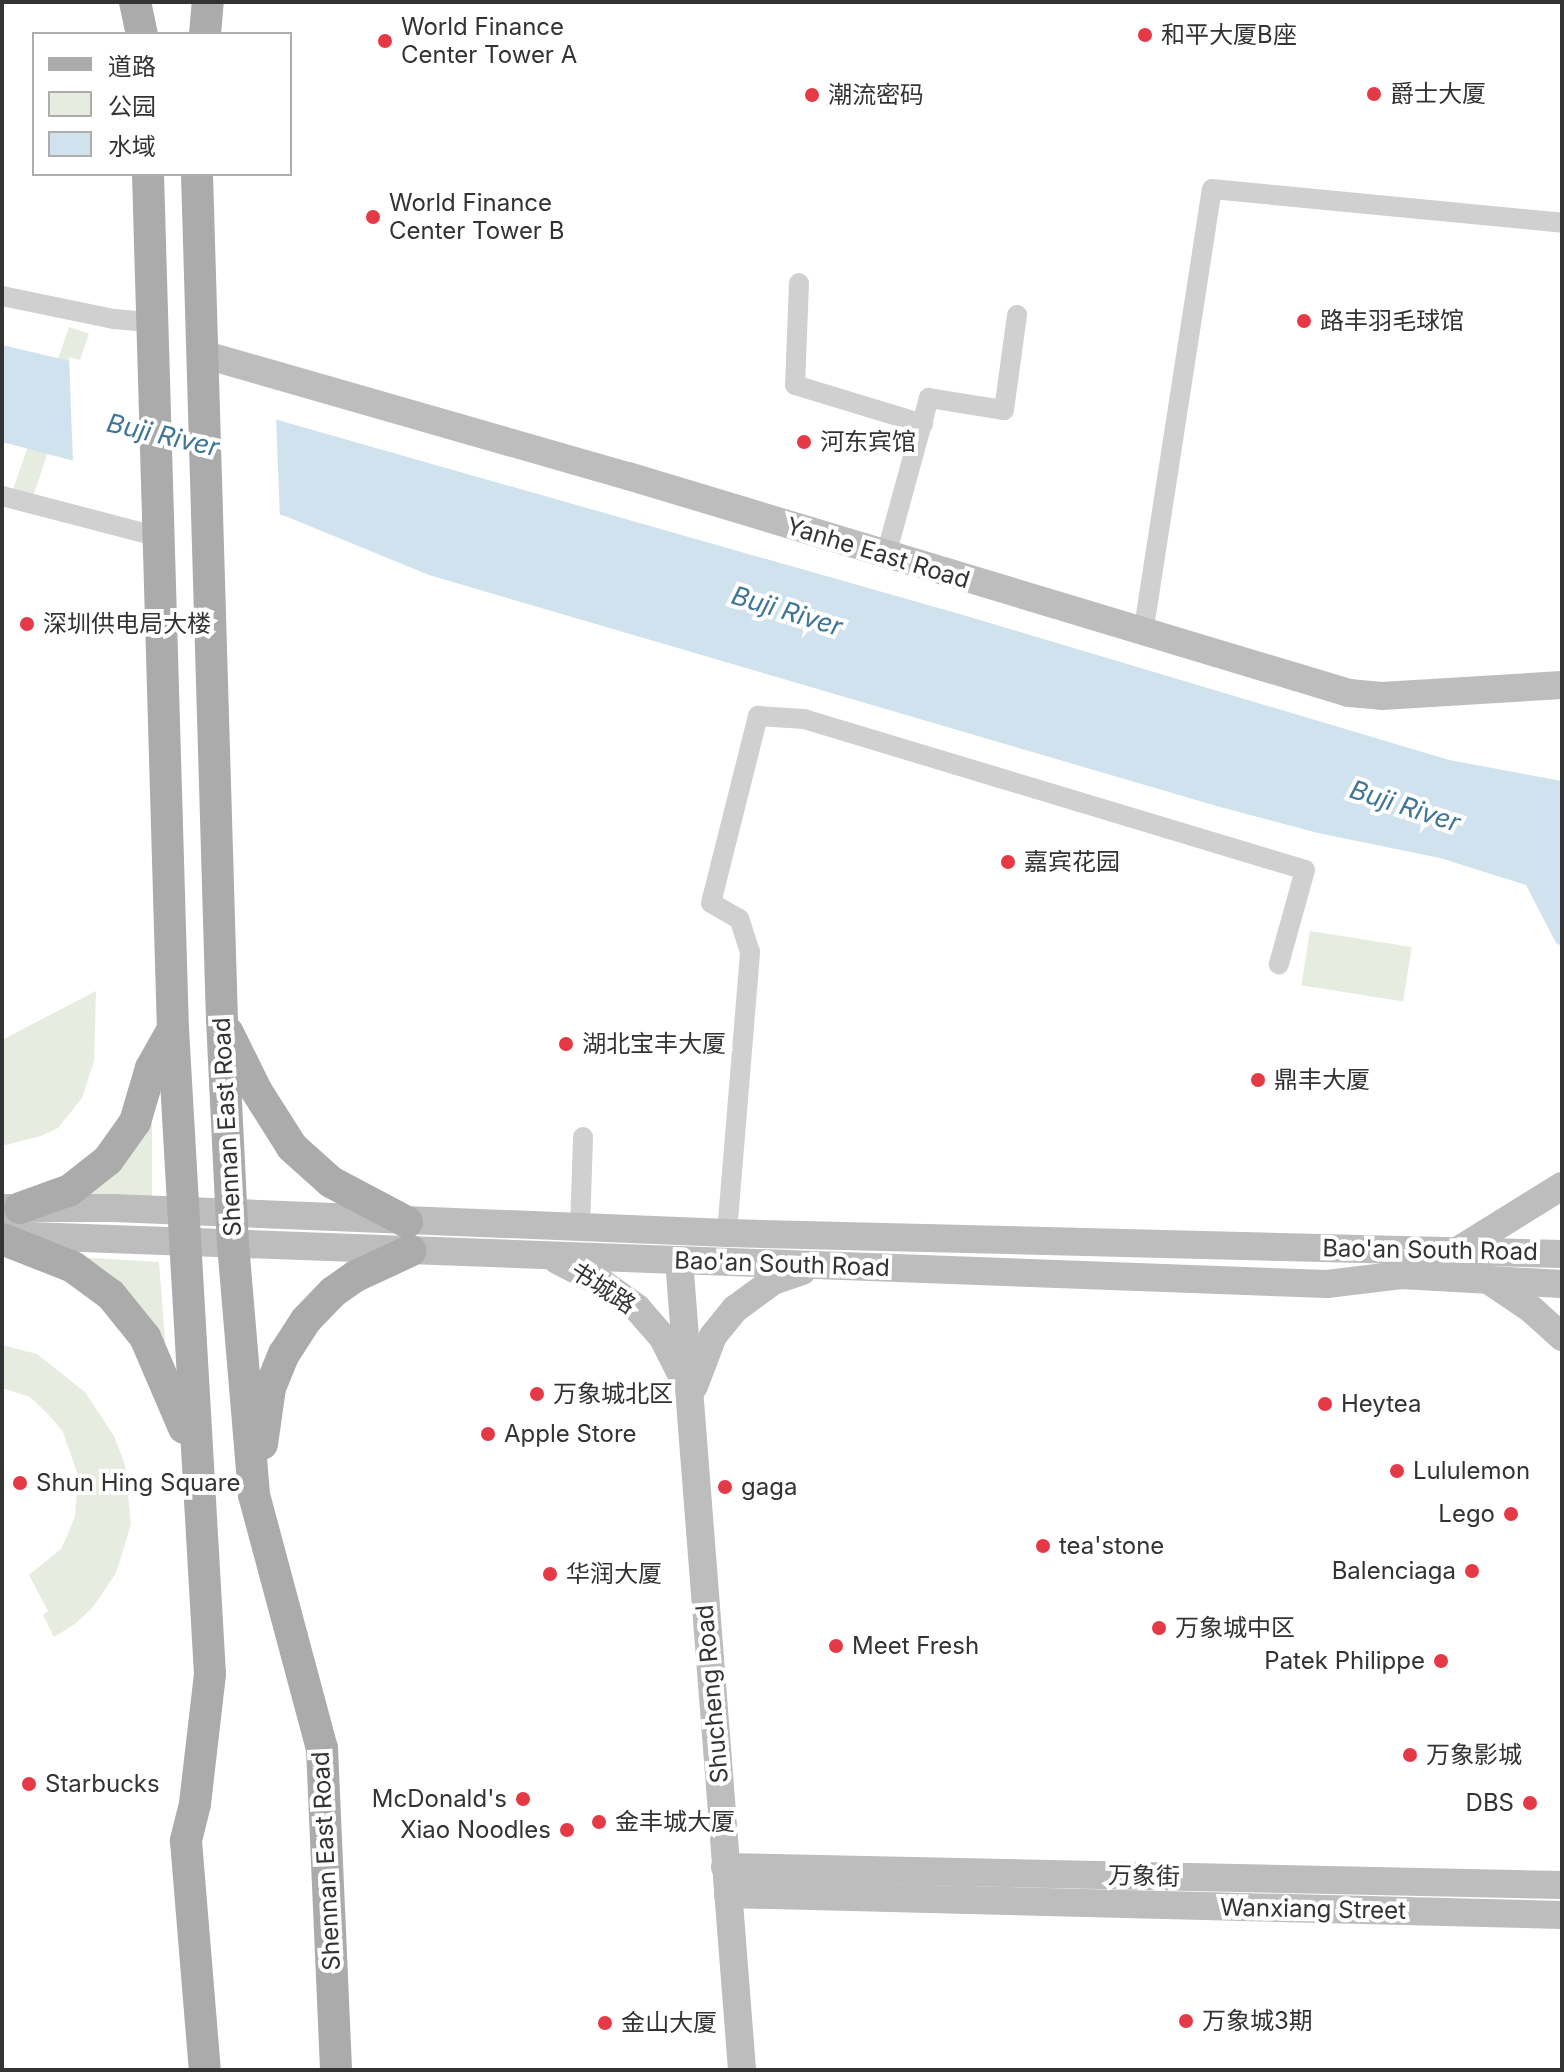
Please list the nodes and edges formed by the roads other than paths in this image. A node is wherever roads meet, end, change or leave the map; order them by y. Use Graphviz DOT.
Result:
graph roads {
  1 [pos="135,2"];
  2 [pos="143,2"];
  3 [pos="189,2"];
  4 [pos="208,2"];
  5 [pos="142,32"];
  6 [pos="143,32"];
  7 [pos="190,32"];
  8 [pos="205,32"];
  9 [pos="148,176"];
  10 [pos="197,176"];
  11 [pos="1562,223"];
  12 [pos="799,283"];
  13 [pos="2,296"];
  14 [pos="1017,315"];
  15 [pos="152,322"];
  16 [pos="202,366"];
  17 [pos="923,424"];
  18 [pos="2,496"];
  19 [pos="158,524"];
  20 [pos="886,555"];
  21 [pos="1143,634"];
  22 [pos="1562,685"];
  23 [pos="1279,964"];
  24 [pos="222,1020"];
  25 [pos="173,1029"];
  26 [pos="583,1137"];
  27 [pos="1562,1186"];
  28 [pos="11,1208"];
  29 [pos="183,1227"];
  30 [pos="232,1228"];
  31 [pos="580,1229"];
  32 [pos="727,1233"];
  33 [pos="2,1237"];
  34 [pos="408,1237"];
  35 [pos="1459,1250"];
  36 [pos="1562,1254"];
  37 [pos="546,1255"];
  38 [pos="679,1260"];
  39 [pos="819,1265"];
  40 [pos="1484,1278"];
  41 [pos="1562,1284"];
  42 [pos="1562,1337"];
  43 [pos="690,1414"];
  44 [pos="195,1458"];
  45 [pos="254,1495"];
  46 [pos="1562,1864"];
  47 [pos="726,1881"];
  48 [pos="1510,1884"];
  49 [pos="1562,1885"];
  50 [pos="1562,1915"];
  51 [pos="205,2070"];
  52 [pos="336,2070"];
  53 [pos="742,2070"];
  1 -- 5 [label="main road"];
  2 -- 6 [label="main road"];
  3 -- 7 [label="main road"];
  4 -- 8 [label="main road"];
  9 -- 15 [label="main road"];
  10 -- 16 [label="main road, Shennan East Road"];
  11 -- 21 [label="street"];
  12 -- 17 [label="street"];
  13 -- 15 [label="street"];
  14 -- 17 [label="street"];
  15 -- 19 [label="main road, Shennan East Road"];
  16 -- 20 [label="street, Yanhe East Road"];
  16 -- 24 [label="main road, Shennan East Road"];
  17 -- 20 [label="street"];
  18 -- 19 [label="street"];
  19 -- 25 [label="main road, Shennan East Road"];
  20 -- 21 [label="street, Yanhe East Road"];
  21 -- 22 [label="street, Yanhe East Road"];
  23 -- 32 [label="street"];
  24 -- 30 [label="main road, Shennan East Road"];
  24 -- 34 [label="main road"];
  25 -- 28 [label="main road"];
  25 -- 29 [label="main road, Shennan East Road"];
  26 -- 31 [label="street"];
  27 -- 35 [label="street"];
  28 -- 29 [label="street, Bao'an South Road"];
  29 -- 30 [label="street, Bao'an South Road"];
  29 -- 33 [label="street, Bao'an South Road"];
  29 -- 44 [label="main road, Shennan East Road"];
  30 -- 34 [label="street, Bao'an South Road"];
  30 -- 45 [label="main road, Shennan East Road"];
  31 -- 32 [label="street, Bao'an South Road"];
  31 -- 34 [label="street, Bao'an South Road"];
  32 -- 35 [label="street, Bao'an South Road"];
  33 -- 44 [label="main road"];
  34 -- 37 [label="street, Bao'an South Road"];
  34 -- 45 [label="main road"];
  35 -- 36 [label="street, Bao'an South Road"];
  37 -- 38 [label="street, Bao'an South Road"];
  37 -- 43 [label="street, 书城路"];
  38 -- 39 [label="street, Bao'an South Road"];
  38 -- 43 [label="street"];
  39 -- 40 [label="street, Bao'an South Road"];
  39 -- 43 [label="street"];
  40 -- 41 [label="street, Bao'an South Road"];
  40 -- 42 [label="street"];
  43 -- 47 [label="street, Shucheng Road"];
  44 -- 51 [label="main road, Shennan East Road"];
  45 -- 52 [label="main road, Shennan East Road"];
  46 -- 48 [label="street"];
  47 -- 48 [label="street, 万象街"];
  47 -- 50 [label="street, Wanxiang Street"];
  47 -- 53 [label="street, Shucheng Road"];
  48 -- 49 [label="street, 万象街"];
}
